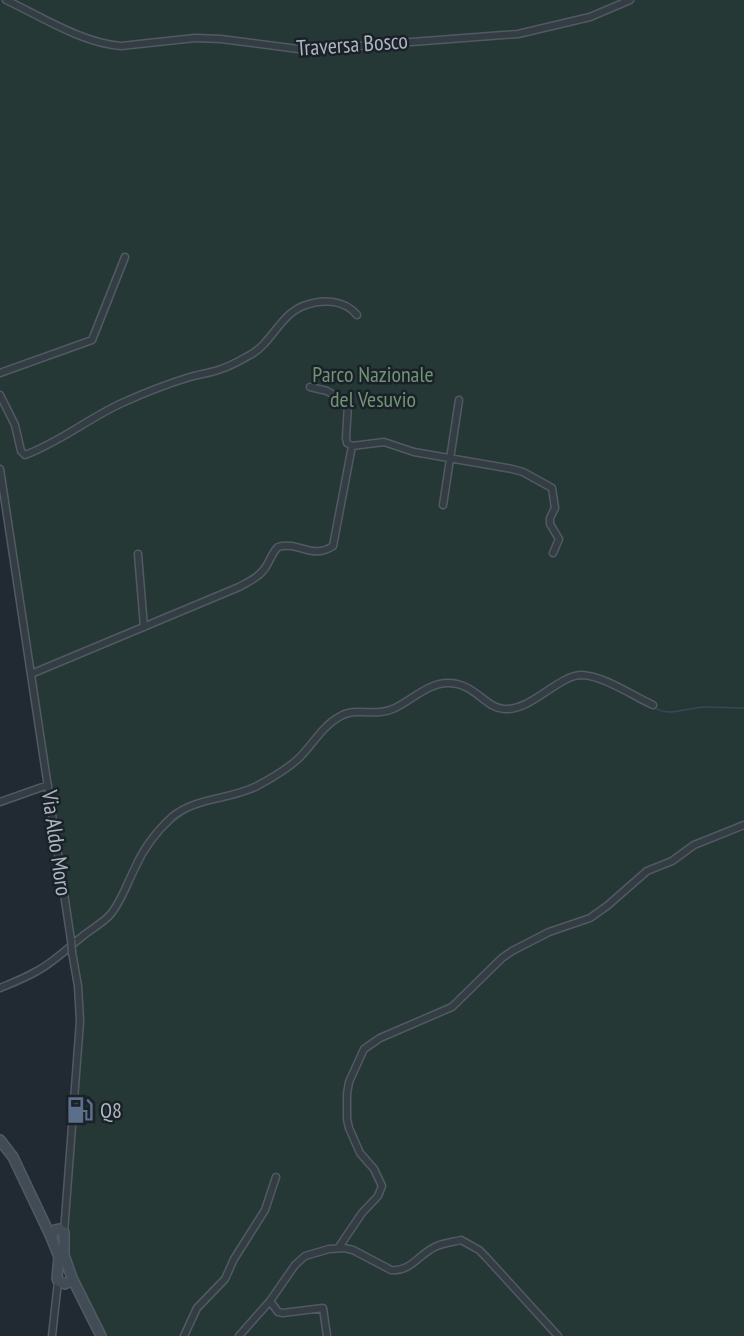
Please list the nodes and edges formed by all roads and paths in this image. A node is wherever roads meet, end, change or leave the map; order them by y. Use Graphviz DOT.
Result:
graph roads {
  1 [pos="6,0"];
  2 [pos="630,0"];
  3 [pos="125,257"];
  4 [pos="357,315"];
  5 [pos="0,374"];
  6 [pos="310,387"];
  7 [pos="0,395"];
  8 [pos="459,400"];
  9 [pos="351,446"];
  10 [pos="449,458"];
  11 [pos="0,469"];
  12 [pos="443,505"];
  13 [pos="553,553"];
  14 [pos="138,554"];
  15 [pos="144,627"];
  16 [pos="31,674"];
  17 [pos="653,705"];
  18 [pos="48,785"];
  19 [pos="0,802"];
  20 [pos="744,825"];
  21 [pos="0,988"];
  22 [pos="0,1140"];
  23 [pos="276,1177"];
  24 [pos="57,1232"];
  25 [pos="339,1247"];
  26 [pos="66,1282"];
  27 [pos="270,1301"];
  28 [pos="52,1336"];
  29 [pos="101,1336"];
  30 [pos="184,1336"];
  31 [pos="239,1336"];
  32 [pos="327,1336"];
  33 [pos="558,1336"];
  1 -- 2 [label="street, Traversa Bosco"];
  3 -- 5 [label="street"];
  4 -- 7 [label="street"];
  6 -- 9 [label="street"];
  8 -- 10 [label="street"];
  9 -- 10 [label="street"];
  9 -- 15 [label="street"];
  10 -- 12 [label="street"];
  10 -- 13 [label="street"];
  11 -- 16 [label="street, Via Aldo Moro"];
  14 -- 15 [label="street"];
  15 -- 16 [label="street"];
  16 -- 18 [label="street, Via Aldo Moro"];
  17 -- 21 [label="street"];
  18 -- 19 [label="street"];
  18 -- 24 [label="street, Via Aldo Moro, bridge"];
  20 -- 25 [label="street"];
  22 -- 24 [label="main road"];
  23 -- 30 [label="street"];
  24 -- 26 [label="main road"];
  24 -- 26 [label="main road"];
  25 -- 27 [label="street"];
  25 -- 33 [label="street"];
  26 -- 28 [label="street"];
  26 -- 29 [label="main road"];
  27 -- 31 [label="street"];
  27 -- 32 [label="street"];
}
